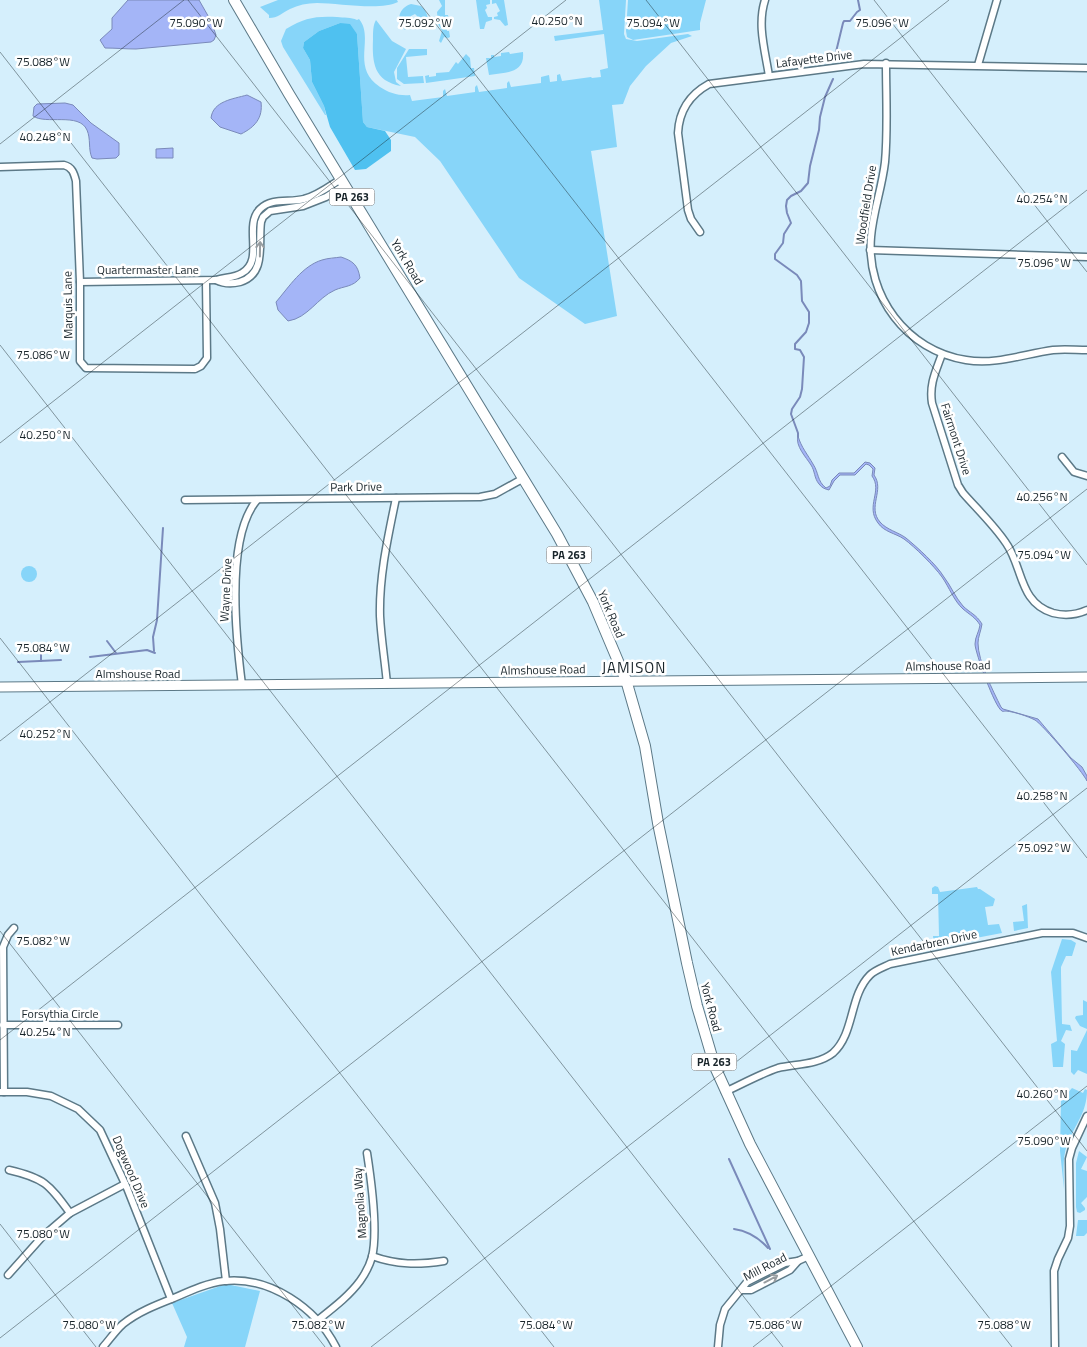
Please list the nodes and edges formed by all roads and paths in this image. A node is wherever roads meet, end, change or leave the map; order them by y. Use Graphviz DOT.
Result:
graph roads {
  1 [pos="234,0"];
  2 [pos="765,0"];
  3 [pos="997,0"];
  4 [pos="886,63"];
  5 [pos="978,65"];
  6 [pos="1087,68"];
  7 [pos="769,76"];
  8 [pos="0,167"];
  9 [pos="343,182"];
  10 [pos="700,232"];
  11 [pos="870,250"];
  12 [pos="1087,257"];
  13 [pos="206,281"];
  14 [pos="80,282"];
  15 [pos="1087,350"];
  16 [pos="942,354"];
  17 [pos="1062,457"];
  18 [pos="1087,476"];
  19 [pos="524,478"];
  20 [pos="396,498"];
  21 [pos="185,500"];
  22 [pos="257,500"];
  23 [pos="1087,610"];
  24 [pos="1087,677"];
  25 [pos="626,680"];
  26 [pos="387,684"];
  27 [pos="242,685"];
  28 [pos="0,687"];
  29 [pos="14,928"];
  30 [pos="1087,938"];
  31 [pos="3,1025"];
  32 [pos="118,1025"];
  33 [pos="2,1092"];
  34 [pos="726,1092"];
  35 [pos="1087,1116"];
  36 [pos="186,1136"];
  37 [pos="367,1154"];
  38 [pos="9,1170"];
  39 [pos="125,1184"];
  40 [pos="70,1213"];
  41 [pos="372,1256"];
  42 [pos="809,1256"];
  43 [pos="444,1261"];
  44 [pos="8,1275"];
  45 [pos="226,1281"];
  46 [pos="171,1299"];
  47 [pos="318,1320"];
  48 [pos="103,1347"];
  49 [pos="336,1347"];
  50 [pos="718,1347"];
  51 [pos="857,1347"];
  52 [pos="1055,1347"];
  1 -- 9 [label="highway, York Road / PA 263"];
  2 -- 7 [label="street"];
  3 -- 5 [label="street"];
  4 -- 5 [label="street, Lafayette Drive"];
  4 -- 7 [label="street, Lafayette Drive"];
  4 -- 11 [label="street, Woodfield Drive"];
  5 -- 6 [label="street, Lafayette Drive"];
  7 -- 10 [label="street, Lafayette Drive"];
  8 -- 14 [label="street, Marquis Lane"];
  9 -- 13 [label="street, Quartermaster Lane"];
  9 -- 19 [label="highway, York Road / PA 263"];
  11 -- 12 [label="street"];
  11 -- 16 [label="street, Woodfield Drive"];
  13 -- 14 [label="street, Quartermaster Lane"];
  13 -- 14 [label="street, Marquis Lane"];
  15 -- 16 [label="street, Woodfield Drive"];
  16 -- 23 [label="street, Fairmont Drive"];
  17 -- 18 [label="street"];
  19 -- 20 [label="street, Park Drive"];
  19 -- 25 [label="highway, York Road / PA 263"];
  20 -- 22 [label="street, Park Drive"];
  20 -- 26 [label="street"];
  21 -- 22 [label="street, Park Drive"];
  22 -- 27 [label="street, Wayne Drive"];
  24 -- 25 [label="main road, Almshouse Road"];
  25 -- 26 [label="main road, Almshouse Road"];
  25 -- 34 [label="highway, York Road / PA 263"];
  26 -- 27 [label="main road, Almshouse Road"];
  27 -- 28 [label="main road, Almshouse Road"];
  29 -- 31 [label="street"];
  30 -- 34 [label="street, Kendarbren Drive"];
  31 -- 32 [label="street, Forsythia Circle"];
  31 -- 33 [label="street"];
  33 -- 39 [label="street, Dogwood Drive"];
  34 -- 42 [label="highway, York Road / PA 263"];
  35 -- 52 [label="street"];
  36 -- 45 [label="street"];
  37 -- 41 [label="street, Magnolia Way"];
  38 -- 40 [label="street"];
  39 -- 40 [label="street"];
  39 -- 46 [label="street, Dogwood Drive"];
  40 -- 44 [label="street"];
  41 -- 43 [label="street"];
  41 -- 47 [label="street, Magnolia Way"];
  42 -- 50 [label="street, Mill Road"];
  42 -- 51 [label="highway, York Road / PA 263"];
  45 -- 46 [label="street"];
  45 -- 47 [label="street"];
  46 -- 48 [label="street"];
  47 -- 49 [label="street"];
}
